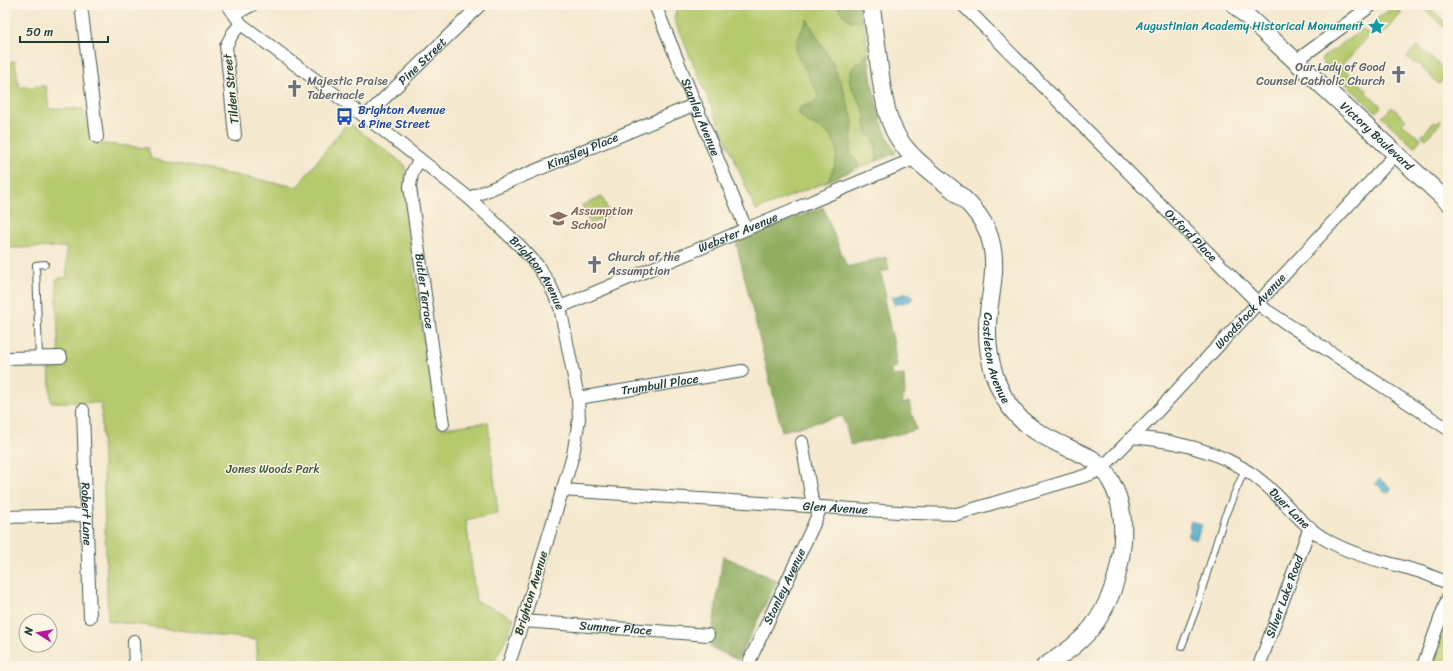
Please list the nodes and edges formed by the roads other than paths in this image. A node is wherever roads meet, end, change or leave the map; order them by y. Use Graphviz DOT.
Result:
graph roads {
  1 [pos="81,5"];
  2 [pos="252,5"];
  3 [pos="480,5"];
  4 [pos="655,5"];
  5 [pos="872,5"];
  6 [pos="963,5"];
  7 [pos="1235,5"];
  8 [pos="1372,5"];
  9 [pos="235,14"];
  10 [pos="1296,61"];
  11 [pos="696,104"];
  12 [pos="365,117"];
  13 [pos="235,135"];
  14 [pos="97,137"];
  15 [pos="1396,154"];
  16 [pos="916,158"];
  17 [pos="419,160"];
  18 [pos="469,198"];
  19 [pos="1448,202"];
  20 [pos="746,229"];
  21 [pos="45,264"];
  22 [pos="1258,303"];
  23 [pos="560,307"];
  24 [pos="61,357"];
  25 [pos="5,358"];
  26 [pos="39,358"];
  27 [pos="742,371"];
  28 [pos="578,398"];
  29 [pos="83,410"];
  30 [pos="443,424"];
  31 [pos="1448,429"];
  32 [pos="1132,437"];
  33 [pos="802,442"];
  34 [pos="1102,468"];
  35 [pos="1245,469"];
  36 [pos="562,490"];
  37 [pos="817,507"];
  38 [pos="87,515"];
  39 [pos="5,518"];
  40 [pos="1310,527"];
  41 [pos="1448,583"];
  42 [pos="1448,597"];
  43 [pos="90,617"];
  44 [pos="523,621"];
  45 [pos="708,635"];
  46 [pos="134,641"];
  47 [pos="1182,646"];
  48 [pos="135,666"];
  49 [pos="508,666"];
  50 [pos="747,666"];
  51 [pos="1045,666"];
  52 [pos="1259,666"];
  53 [pos="1423,666"];
  1 -- 14 [label="street"];
  2 -- 9 [label="street"];
  3 -- 12 [label="street, Pine Street"];
  4 -- 11 [label="street, Stanley Avenue"];
  5 -- 16 [label="street, Castleton Avenue"];
  6 -- 22 [label="street, Oxford Place"];
  7 -- 10 [label="street, Victory Boulevard"];
  8 -- 10 [label="street"];
  9 -- 12 [label="street, Brighton Avenue"];
  9 -- 13 [label="street, Tilden Street"];
  10 -- 15 [label="street, Victory Boulevard"];
  11 -- 18 [label="street, Kingsley Place"];
  11 -- 20 [label="street, Stanley Avenue"];
  12 -- 17 [label="street, Brighton Avenue"];
  15 -- 19 [label="street, Victory Boulevard"];
  15 -- 22 [label="street, Woodstock Avenue"];
  16 -- 20 [label="street, Webster Avenue"];
  16 -- 34 [label="street, Castleton Avenue"];
  17 -- 18 [label="street, Brighton Avenue"];
  17 -- 30 [label="street, Butler Terrace"];
  18 -- 23 [label="street, Brighton Avenue"];
  20 -- 23 [label="street, Webster Avenue"];
  21 -- 26 [label="lane"];
  22 -- 31 [label="street, Oxford Place"];
  22 -- 32 [label="street, Woodstock Avenue"];
  23 -- 28 [label="street, Brighton Avenue"];
  24 -- 26 [label="street"];
  25 -- 26 [label="street"];
  27 -- 28 [label="street, Trumbull Place"];
  28 -- 36 [label="street, Brighton Avenue"];
  29 -- 38 [label="street, Robert Lane"];
  32 -- 34 [label="street, Woodstock Avenue"];
  32 -- 35 [label="street, Duer Lane"];
  33 -- 37 [label="street"];
  34 -- 37 [label="street, Glen Avenue"];
  34 -- 51 [label="street, Castleton Avenue"];
  35 -- 40 [label="street, Duer Lane"];
  35 -- 47 [label="lane"];
  36 -- 37 [label="street, Glen Avenue"];
  36 -- 44 [label="street, Brighton Avenue"];
  37 -- 50 [label="street, Stanley Avenue"];
  38 -- 39 [label="street"];
  38 -- 43 [label="street, Robert Lane"];
  40 -- 41 [label="street, Duer Lane"];
  40 -- 52 [label="street, Silver Lake Road"];
  42 -- 53 [label="street"];
  44 -- 45 [label="street, Sumner Place"];
  44 -- 49 [label="street, Brighton Avenue"];
  46 -- 48 [label="street"];
}
